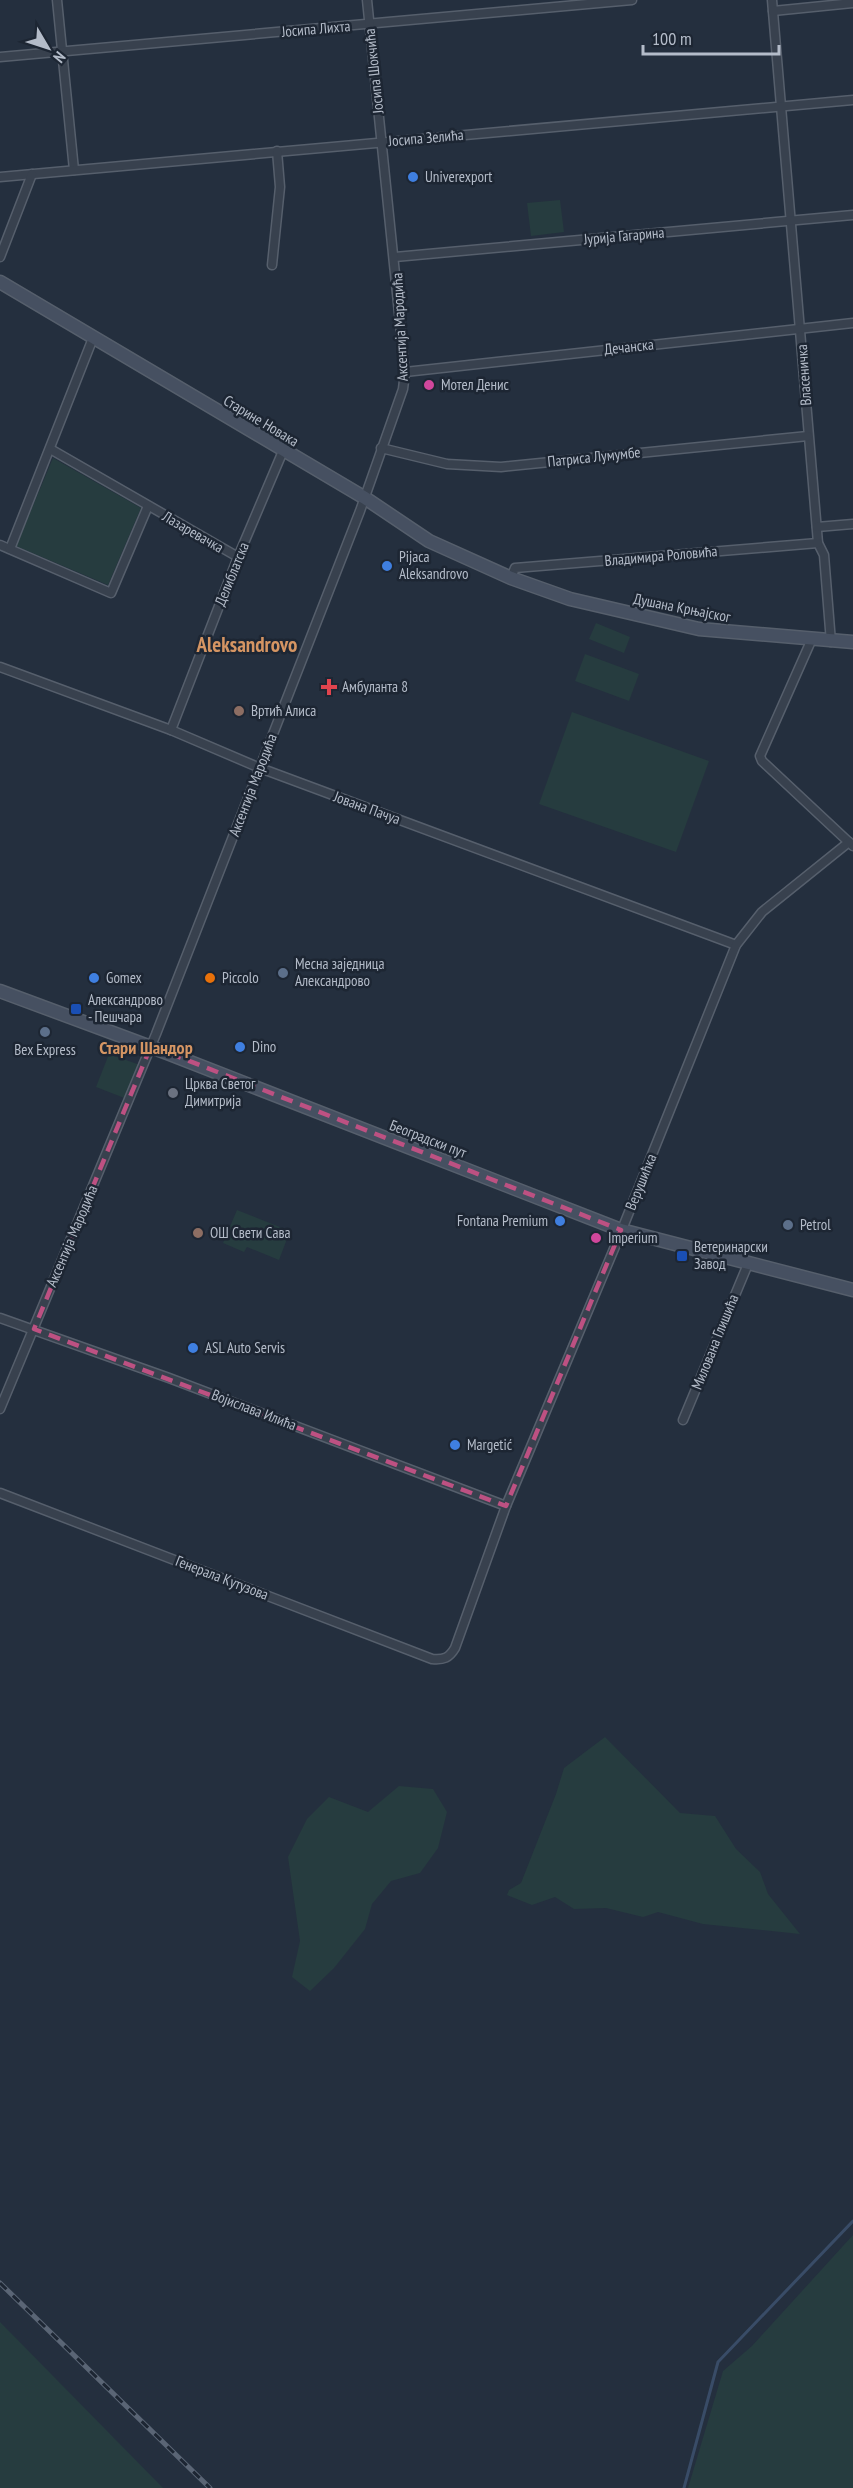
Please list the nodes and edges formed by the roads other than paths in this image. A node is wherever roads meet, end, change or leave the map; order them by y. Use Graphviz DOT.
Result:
graph roads {
  1 [pos="57,0"];
  2 [pos="367,0"];
  3 [pos="632,0"];
  4 [pos="772,0"];
  5 [pos="853,3"];
  6 [pos="773,11"];
  7 [pos="369,24"];
  8 [pos="62,51"];
  9 [pos="0,57"];
  10 [pos="853,100"];
  11 [pos="781,107"];
  12 [pos="381,142"];
  13 [pos="277,151"];
  14 [pos="74,170"];
  15 [pos="32,174"];
  16 [pos="0,177"];
  17 [pos="853,215"];
  18 [pos="789,221"];
  19 [pos="0,257"];
  20 [pos="396,257"];
  21 [pos="272,265"];
  22 [pos="1,285"];
  23 [pos="853,323"];
  24 [pos="801,328"];
  25 [pos="93,338"];
  26 [pos="405,372"];
  27 [pos="808,436"];
  28 [pos="381,448"];
  29 [pos="52,450"];
  30 [pos="283,451"];
  31 [pos="365,498"];
  32 [pos="147,506"];
  33 [pos="853,524"];
  34 [pos="817,527"];
  35 [pos="818,543"];
  36 [pos="0,545"];
  37 [pos="10,549"];
  38 [pos="238,557"];
  39 [pos="511,578"];
  40 [pos="811,641"];
  41 [pos="831,642"];
  42 [pos="853,642"];
  43 [pos="0,667"];
  44 [pos="171,730"];
  45 [pos="260,768"];
  46 [pos="851,844"];
  47 [pos="736,945"];
  48 [pos="0,991"];
  49 [pos="151,1046"];
  50 [pos="621,1230"];
  51 [pos="748,1264"];
  52 [pos="853,1290"];
  53 [pos="0,1318"];
  54 [pos="33,1329"];
  55 [pos="0,1409"];
  56 [pos="683,1420"];
  57 [pos="0,1493"];
  58 [pos="506,1506"];
  59 [pos="445,1659"];
  1 -- 8 [label="street"];
  2 -- 7 [label="street, Јосипа Шокчића"];
  3 -- 7 [label="street, Јосипа Лихта"];
  4 -- 6 [label="street, Власеничка"];
  5 -- 6 [label="street"];
  6 -- 11 [label="street, Власеничка"];
  7 -- 8 [label="street, Јосипа Лихта"];
  7 -- 12 [label="street, Јосипа Шокчића"];
  8 -- 9 [label="street, Јосипа Лихта"];
  8 -- 14 [label="street"];
  10 -- 11 [label="street, Јосипа Зелића"];
  11 -- 12 [label="street, Јосипа Зелића"];
  11 -- 18 [label="street, Власеничка"];
  12 -- 13 [label="street, Јосипа Зелића"];
  12 -- 20 [label="street, Аксентија Мародића"];
  13 -- 14 [label="street, Јосипа Зелића"];
  13 -- 21 [label="street"];
  14 -- 15 [label="street, Јосипа Зелића"];
  15 -- 16 [label="street, Јосипа Зелића"];
  15 -- 19 [label="street"];
  17 -- 18 [label="street, Јурија Гагарина"];
  18 -- 20 [label="street, Јурија Гагарина"];
  18 -- 24 [label="street, Власеничка"];
  20 -- 26 [label="street, Аксентија Мародића"];
  22 -- 25 [label="street, Старине Новака"];
  23 -- 24 [label="street, Дечанска"];
  24 -- 26 [label="street, Дечанска"];
  24 -- 27 [label="street, Власеничка"];
  25 -- 29 [label="street"];
  25 -- 30 [label="street, Старине Новака"];
  26 -- 28 [label="street, Аксентија Мародића"];
  27 -- 28 [label="street, Патриса Лумумбе"];
  27 -- 34 [label="street, Власеничка"];
  28 -- 31 [label="street, Аксентија Мародића"];
  29 -- 32 [label="street, Лазаревачка"];
  29 -- 37 [label="street"];
  30 -- 31 [label="street, Старине Новака"];
  30 -- 38 [label="street, Делиблатска"];
  31 -- 39 [label="street, Старине Новака"];
  31 -- 45 [label="street, Аксентија Мародића"];
  32 -- 37 [label="street"];
  32 -- 38 [label="street, Лазаревачка"];
  33 -- 34 [label="street"];
  34 -- 35 [label="street, Власеничка"];
  35 -- 39 [label="street, Владимира Роловића"];
  35 -- 41 [label="street, Власеничка"];
  36 -- 37 [label="street"];
  38 -- 44 [label="street, Делиблатска"];
  39 -- 40 [label="street, Душана Крњајског"];
  40 -- 41 [label="street, Душана Крњајског"];
  40 -- 46 [label="street"];
  41 -- 42 [label="street, Душана Крњајског"];
  43 -- 44 [label="street, Јована Пачуа"];
  44 -- 45 [label="street, Јована Пачуа"];
  45 -- 47 [label="street, Јована Пачуа"];
  45 -- 49 [label="street, Аксентија Мародића"];
  46 -- 47 [label="street, Верушићка"];
  47 -- 50 [label="street, Верушићка"];
  48 -- 49 [label="street, Београдски пут"];
  49 -- 50 [label="street, Београдски пут"];
  49 -- 54 [label="street, Аксентија Мародића"];
  50 -- 51 [label="street, Београдски пут"];
  50 -- 58 [label="street, Верушићка"];
  51 -- 52 [label="street, Београдски пут"];
  51 -- 56 [label="street, Милована Глишића"];
  53 -- 54 [label="street, Војислава Илића"];
  54 -- 55 [label="street, Аксентија Мародића"];
  54 -- 58 [label="street, Војислава Илића"];
  57 -- 59 [label="street, Генерала Кутузова"];
  58 -- 59 [label="street, Верушићка"];
}
